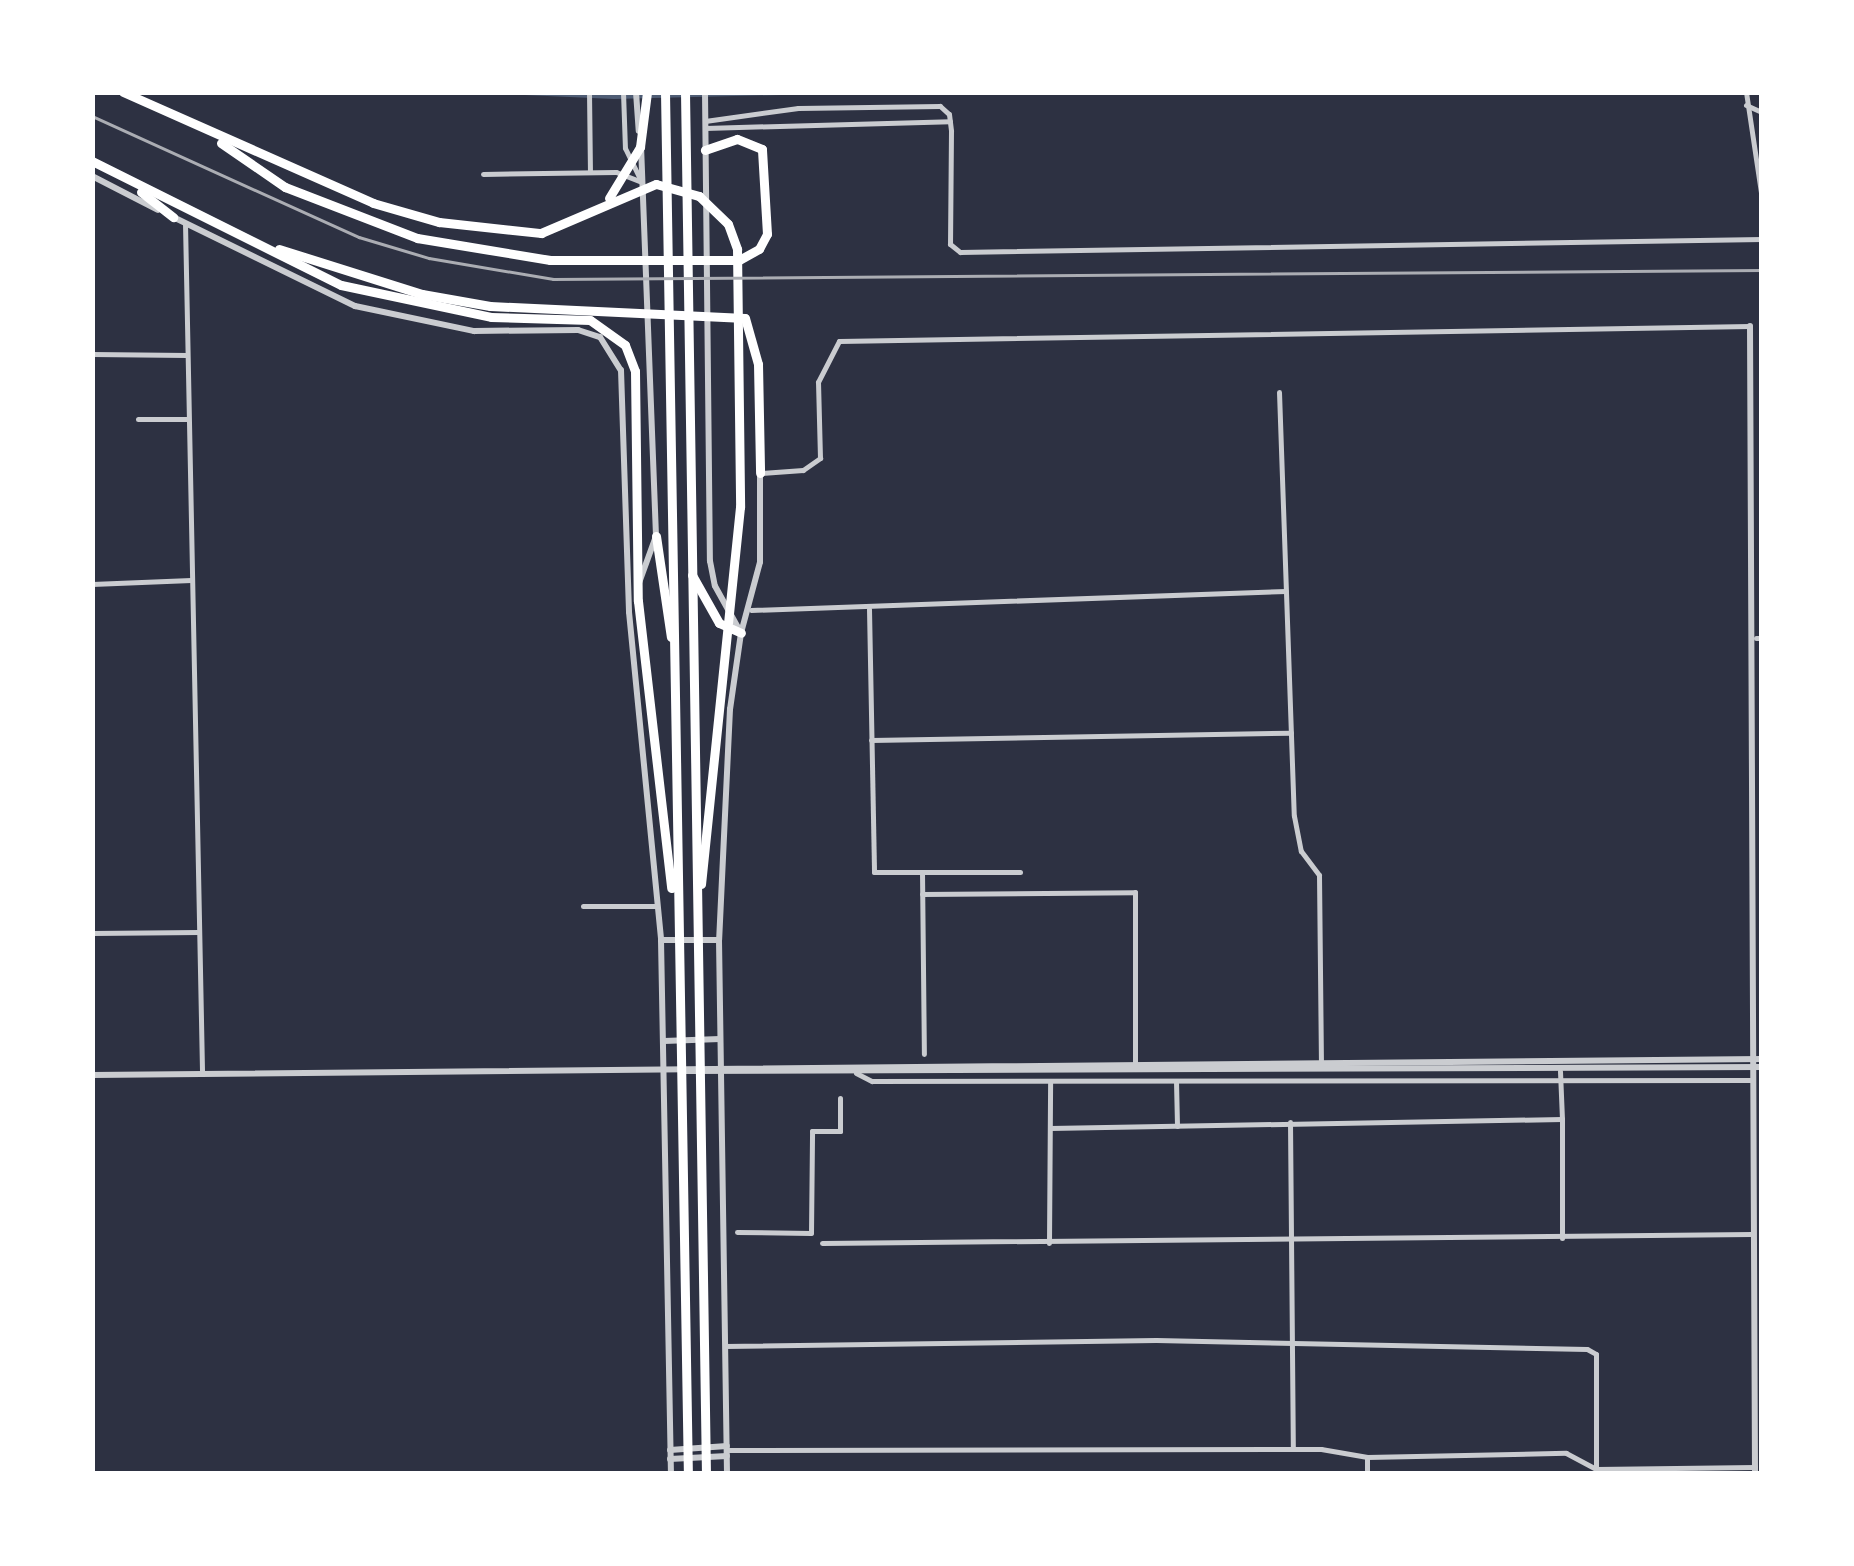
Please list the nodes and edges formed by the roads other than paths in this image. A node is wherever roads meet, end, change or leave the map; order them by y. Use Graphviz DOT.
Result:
graph roads {
  1 [pos="123,92"];
  2 [pos="623,92"];
  3 [pos="636,92"];
  4 [pos="647,92"];
  5 [pos="665,92"];
  6 [pos="685,92"];
  7 [pos="705,92"];
  8 [pos="1746,92"];
  9 [pos="589,96"];
  10 [pos="1746,105"];
  11 [pos="1762,112"];
  12 [pos="950,121"];
  13 [pos="705,124"];
  14 [pos="211,136"];
  15 [pos="705,150"];
  16 [pos="92,161"];
  17 [pos="590,172"];
  18 [pos="484,174"];
  19 [pos="92,176"];
  20 [pos="123,178"];
  21 [pos="640,180"];
  22 [pos="1762,198"];
  23 [pos="608,200"];
  24 [pos="648,211"];
  25 [pos="173,218"];
  26 [pos="185,223"];
  27 [pos="240,236"];
  28 [pos="1762,239"];
  29 [pos="1750,326"];
  30 [pos="92,354"];
  31 [pos="187,355"];
  32 [pos="1279,392"];
  33 [pos="138,419"];
  34 [pos="188,419"];
  35 [pos="760,473"];
  36 [pos="656,536"];
  37 [pos="691,573"];
  38 [pos="191,580"];
  39 [pos="92,584"];
  40 [pos="1286,591"];
  41 [pos="869,609"];
  42 [pos="751,610"];
  43 [pos="734,611"];
  44 [pos="629,612"];
  45 [pos="741,633"];
  46 [pos="1759,638"];
  47 [pos="674,648"];
  48 [pos="1291,734"];
  49 [pos="871,740"];
  50 [pos="922,872"];
  51 [pos="1020,872"];
  52 [pos="922,894"];
  53 [pos="583,906"];
  54 [pos="658,906"];
  55 [pos="676,915"];
  56 [pos="697,931"];
  57 [pos="200,932"];
  58 [pos="92,934"];
  59 [pos="661,940"];
  60 [pos="719,940"];
  61 [pos="720,1039"];
  62 [pos="664,1042"];
  63 [pos="924,1054"];
  64 [pos="1762,1058"];
  65 [pos="1135,1062"];
  66 [pos="1322,1062"];
  67 [pos="1752,1063"];
  68 [pos="721,1064"];
  69 [pos="1762,1068"];
  70 [pos="664,1070"];
  71 [pos="1560,1071"];
  72 [pos="202,1072"];
  73 [pos="856,1073"];
  74 [pos="720,1074"];
  75 [pos="92,1075"];
  76 [pos="1561,1080"];
  77 [pos="1752,1080"];
  78 [pos="1050,1081"];
  79 [pos="1176,1081"];
  80 [pos="840,1098"];
  81 [pos="1562,1119"];
  82 [pos="1290,1121"];
  83 [pos="1178,1126"];
  84 [pos="1050,1128"];
  85 [pos="737,1232"];
  86 [pos="1752,1234"];
  87 [pos="1562,1238"];
  88 [pos="1049,1243"];
  89 [pos="1291,1243"];
  90 [pos="822,1244"];
  91 [pos="1292,1342"];
  92 [pos="725,1346"];
  93 [pos="1294,1449"];
  94 [pos="727,1451"];
  95 [pos="670,1455"];
  96 [pos="1367,1457"];
  97 [pos="1755,1470"];
  98 [pos="1596,1471"];
  99 [pos="670,1474"];
  100 [pos="688,1474"];
  101 [pos="706,1474"];
  102 [pos="727,1474"];
  103 [pos="1367,1474"];
  1 -- 14 [label="highway"];
  2 -- 21 [label="street"];
  3 -- 24 [label="street"];
  4 -- 23 [label="highway"];
  5 -- 47 [label="highway"];
  6 -- 37 [label="highway"];
  7 -- 13 [label="street"];
  8 -- 10 [label="street"];
  9 -- 17 [label="street"];
  10 -- 11 [label="street"];
  10 -- 22 [label="street"];
  12 -- 13 [label="street"];
  12 -- 13 [label="street"];
  12 -- 28 [label="street"];
  13 -- 15 [label="street"];
  14 -- 15 [label="highway"];
  14 -- 23 [label="highway"];
  15 -- 43 [label="street"];
  16 -- 20 [label="highway"];
  17 -- 18 [label="street"];
  17 -- 21 [label="street"];
  19 -- 25 [label="street"];
  20 -- 25 [label="highway"];
  20 -- 27 [label="highway"];
  21 -- 24 [label="street"];
  23 -- 56 [label="highway"];
  24 -- 36 [label="street"];
  25 -- 26 [label="street"];
  26 -- 31 [label="street"];
  26 -- 44 [label="street"];
  27 -- 35 [label="highway"];
  27 -- 55 [label="highway"];
  29 -- 35 [label="street"];
  29 -- 46 [label="street"];
  30 -- 31 [label="street"];
  31 -- 34 [label="street"];
  32 -- 40 [label="street"];
  33 -- 34 [label="street"];
  34 -- 38 [label="street"];
  35 -- 42 [label="street"];
  36 -- 44 [label="street"];
  36 -- 47 [label="highway"];
  37 -- 45 [label="highway"];
  37 -- 56 [label="highway"];
  38 -- 39 [label="street"];
  38 -- 57 [label="street"];
  40 -- 41 [label="street"];
  40 -- 48 [label="street"];
  41 -- 42 [label="street"];
  41 -- 49 [label="street"];
  42 -- 43 [label="street"];
  42 -- 45 [label="street"];
  43 -- 45 [label="street"];
  44 -- 54 [label="street"];
  45 -- 60 [label="street"];
  46 -- 67 [label="street"];
  47 -- 55 [label="highway"];
  48 -- 49 [label="street"];
  48 -- 66 [label="street"];
  49 -- 50 [label="street"];
  50 -- 51 [label="street"];
  50 -- 52 [label="street"];
  52 -- 63 [label="street"];
  52 -- 65 [label="street"];
  53 -- 54 [label="street"];
  54 -- 59 [label="street"];
  55 -- 100 [label="highway"];
  56 -- 101 [label="highway"];
  57 -- 58 [label="street"];
  57 -- 72 [label="street"];
  59 -- 60 [label="street"];
  59 -- 62 [label="street"];
  60 -- 61 [label="street"];
  61 -- 62 [label="street"];
  61 -- 68 [label="street"];
  62 -- 70 [label="street"];
  64 -- 67 [label="street"];
  65 -- 66 [label="street"];
  65 -- 68 [label="street"];
  66 -- 67 [label="street"];
  67 -- 69 [label="street"];
  67 -- 71 [label="street"];
  67 -- 77 [label="street"];
  68 -- 70 [label="street"];
  68 -- 74 [label="street"];
  70 -- 72 [label="street"];
  70 -- 74 [label="street"];
  70 -- 95 [label="street"];
  71 -- 73 [label="street"];
  71 -- 76 [label="street"];
  72 -- 75 [label="street"];
  73 -- 74 [label="street"];
  73 -- 78 [label="street"];
  74 -- 92 [label="street"];
  76 -- 77 [label="street"];
  76 -- 79 [label="street"];
  76 -- 81 [label="street"];
  77 -- 86 [label="street"];
  78 -- 79 [label="street"];
  78 -- 84 [label="street"];
  79 -- 83 [label="street"];
  80 -- 85 [label="street"];
  81 -- 82 [label="street"];
  81 -- 87 [label="street"];
  82 -- 83 [label="street"];
  82 -- 89 [label="street"];
  83 -- 84 [label="street"];
  84 -- 88 [label="street"];
  86 -- 87 [label="street"];
  86 -- 97 [label="street"];
  87 -- 89 [label="street"];
  88 -- 89 [label="street"];
  88 -- 90 [label="street"];
  89 -- 91 [label="street"];
  91 -- 92 [label="street"];
  91 -- 93 [label="street"];
  91 -- 98 [label="street"];
  92 -- 94 [label="street"];
  93 -- 94 [label="street"];
  93 -- 96 [label="street"];
  94 -- 95 [label="street"];
  94 -- 102 [label="street"];
  95 -- 99 [label="street"];
  96 -- 98 [label="street"];
  96 -- 103 [label="street"];
  97 -- 98 [label="street"];
}
